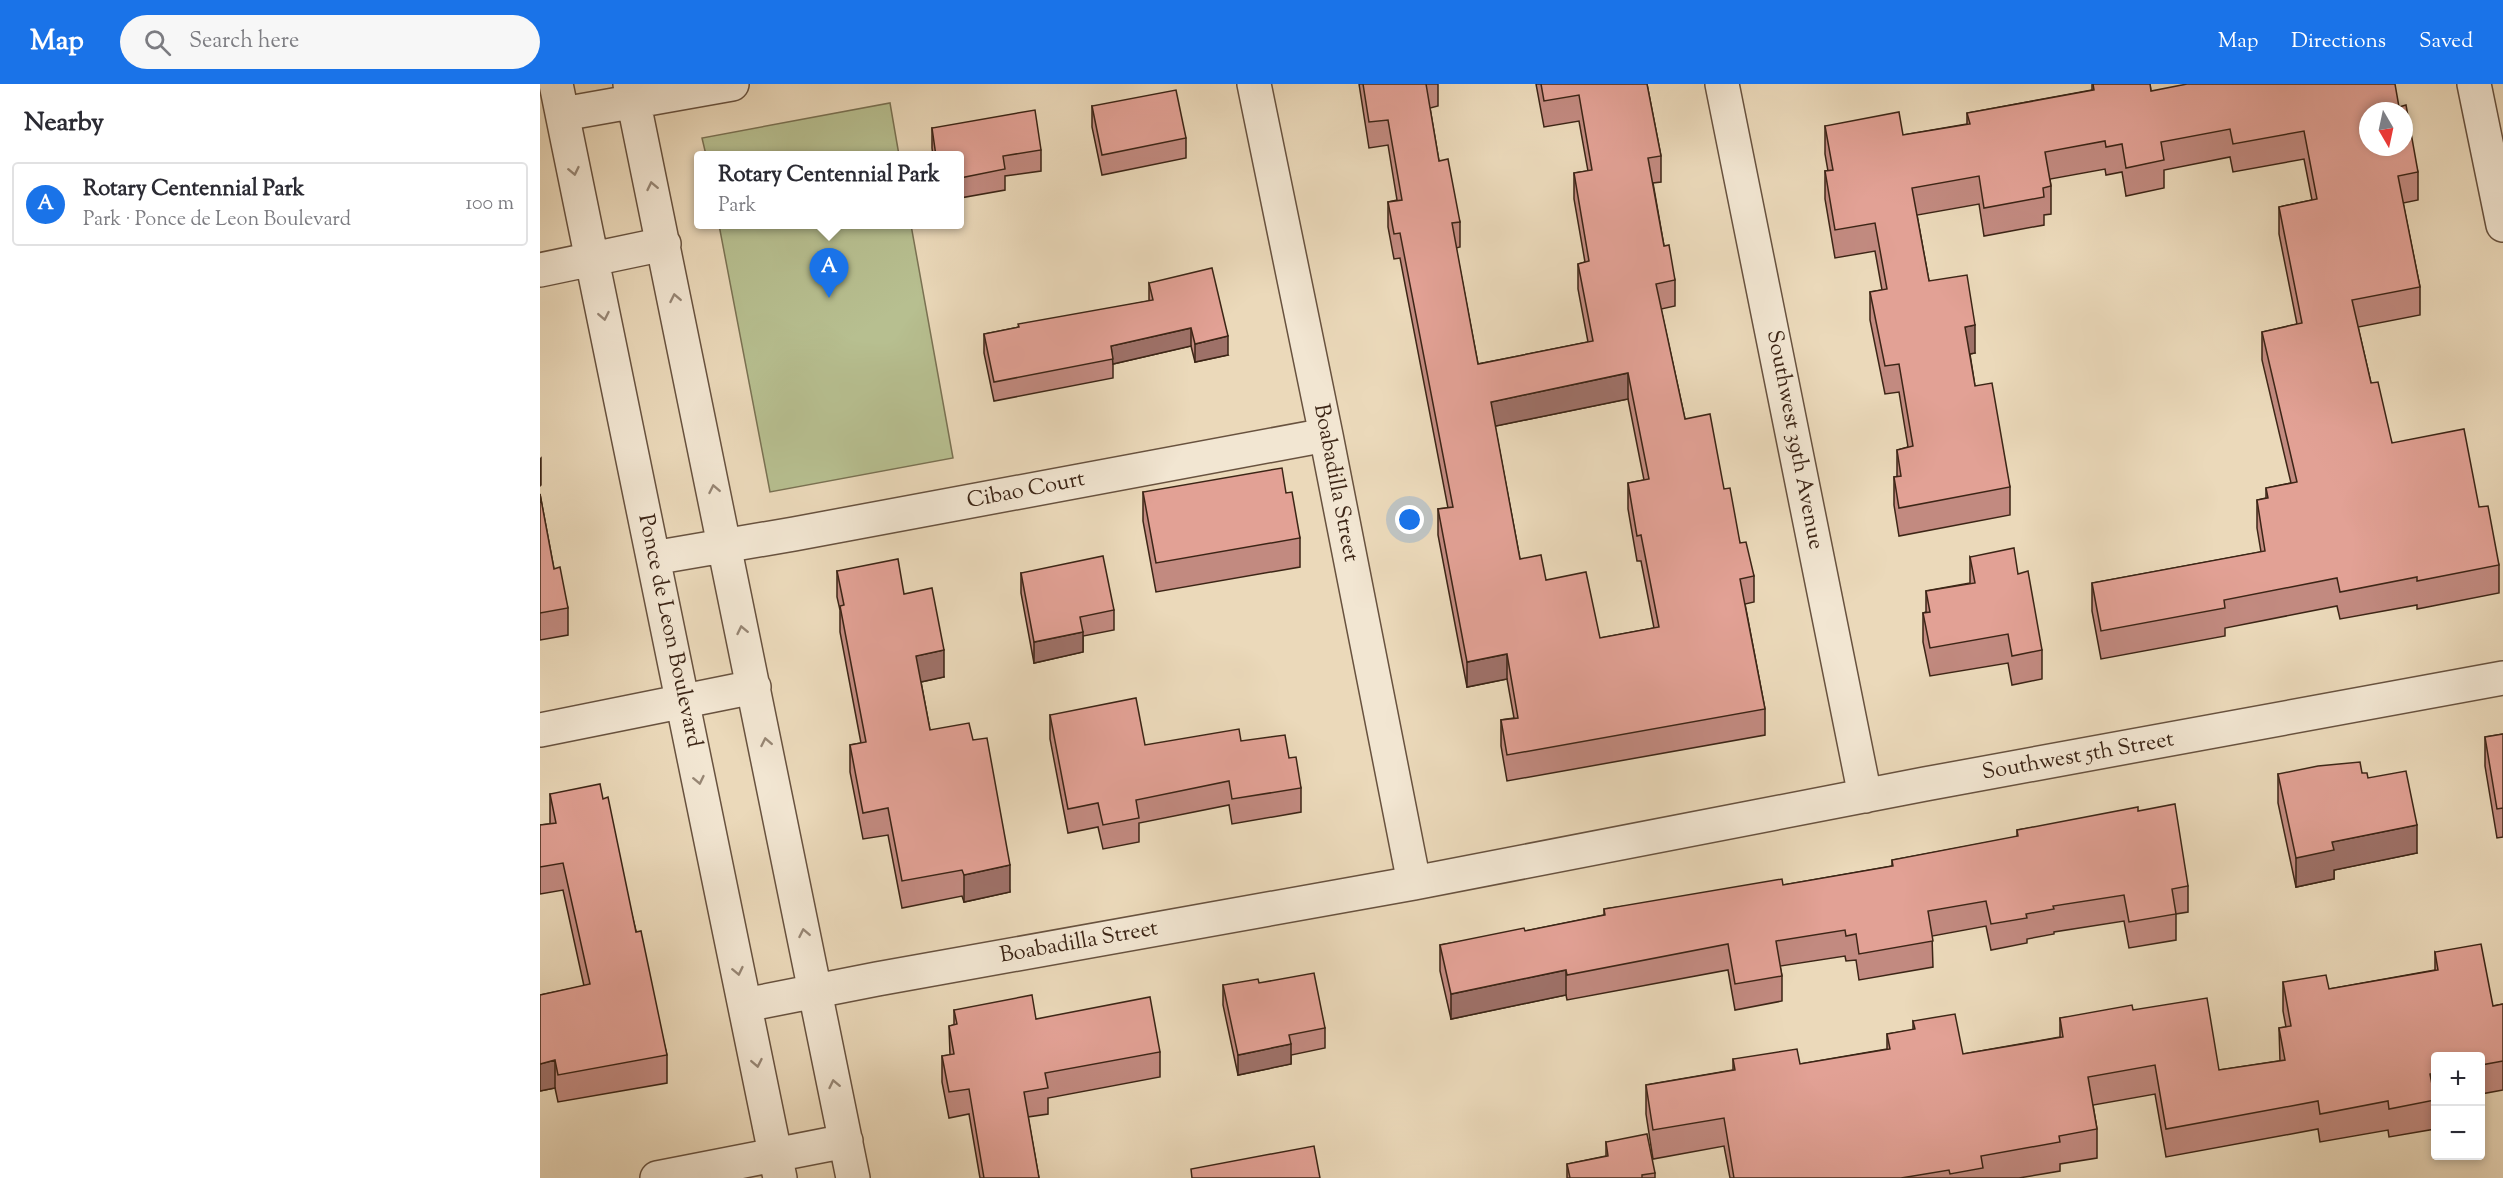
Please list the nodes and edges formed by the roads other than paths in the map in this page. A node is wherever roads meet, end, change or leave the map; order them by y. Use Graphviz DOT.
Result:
graph roads {
  1 [pos="732,84"];
  2 [pos="1254,84"];
  3 [pos="1722,84"];
  4 [pos="2474,84"];
  5 [pos="632,93"];
  6 [pos="559,99"];
  7 [pos="2503,225"];
  8 [pos="664,244"];
  9 [pos="593,258"];
  10 [pos="540,270"];
  11 [pos="1326,435"];
  12 [pos="725,547"];
  13 [pos="653,558"];
  14 [pos="2503,678"];
  15 [pos="754,687"];
  16 [pos="683,702"];
  17 [pos="540,730"];
  18 [pos="1865,796"];
  19 [pos="1654,837"];
  20 [pos="1414,883"];
  21 [pos="815,991"];
  22 [pos="745,1005"];
  23 [pos="846,1141"];
  24 [pos="778,1167"];
  25 [pos="657,1178"];
  26 [pos="853,1178"];
  1 -- 5 [label="street"];
  2 -- 11 [label="street, Boabadilla Street"];
  3 -- 18 [label="street, Southwest 39th Avenue"];
  4 -- 7 [label="street"];
  5 -- 6 [label="street"];
  8 -- 5 [label="street, one-way"];
  6 -- 9 [label="street, Ponce de Leon Boulevard, one-way"];
  8 -- 9 [label="street"];
  12 -- 8 [label="street, one-way"];
  9 -- 10 [label="street"];
  9 -- 13 [label="street, Ponce de Leon Boulevard, one-way"];
  11 -- 12 [label="street, Cibao Court"];
  11 -- 20 [label="street, Boabadilla Street"];
  12 -- 13 [label="street, Cibao Court"];
  15 -- 12 [label="street, one-way"];
  13 -- 16 [label="street, Ponce de Leon Boulevard"];
  14 -- 18 [label="street, Southwest 5th Street"];
  15 -- 16 [label="street"];
  21 -- 15 [label="street, one-way"];
  16 -- 17 [label="street"];
  16 -- 22 [label="street, Ponce de Leon Boulevard, one-way"];
  18 -- 19 [label="street, Southwest 5th Street"];
  19 -- 20 [label="street, Boabadilla Street"];
  20 -- 21 [label="street, Boabadilla Street"];
  21 -- 22 [label="street, Boabadilla Street"];
  23 -- 21 [label="street, one-way"];
  22 -- 24 [label="street, Ponce de Leon Boulevard, one-way"];
  23 -- 24 [label="street"];
  23 -- 26 [label="street"];
  24 -- 25 [label="street"];
}
